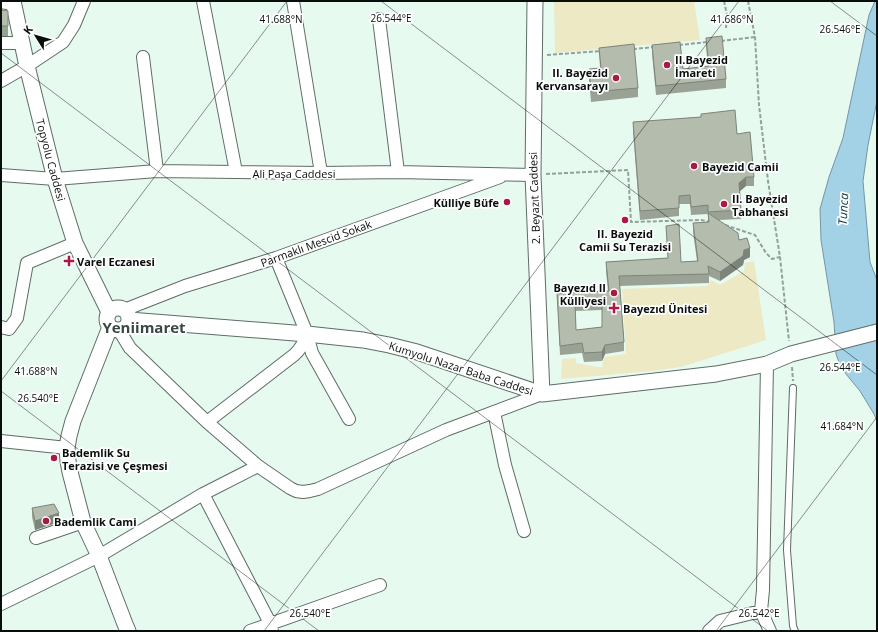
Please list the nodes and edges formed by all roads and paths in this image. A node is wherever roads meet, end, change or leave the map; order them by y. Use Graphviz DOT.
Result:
graph roads {
  1 [pos="84,1"];
  2 [pos="203,1"];
  3 [pos="294,1"];
  4 [pos="535,1"];
  5 [pos="724,1"];
  6 [pos="748,1"];
  7 [pos="9,2"];
  8 [pos="379,19"];
  9 [pos="726,28"];
  10 [pos="755,37"];
  11 [pos="710,42"];
  12 [pos="716,42"];
  13 [pos="1,43"];
  14 [pos="22,43"];
  15 [pos="680,45"];
  16 [pos="656,47"];
  17 [pos="634,48"];
  18 [pos="603,51"];
  19 [pos="534,56"];
  20 [pos="143,57"];
  21 [pos="27,66"];
  22 [pos="1,81"];
  23 [pos="157,171"];
  24 [pos="236,172"];
  25 [pos="398,172"];
  26 [pos="321,173"];
  27 [pos="507,174"];
  28 [pos="1,175"];
  29 [pos="533,175"];
  30 [pos="55,179"];
  31 [pos="714,223"];
  32 [pos="721,224"];
  33 [pos="75,243"];
  34 [pos="780,257"];
  35 [pos="276,258"];
  36 [pos="118,320"];
  37 [pos="1,327"];
  38 [pos="877,332"];
  39 [pos="307,334"];
  40 [pos="791,354"];
  41 [pos="768,364"];
  42 [pos="793,388"];
  43 [pos="542,394"];
  44 [pos="494,412"];
  45 [pos="349,419"];
  46 [pos="207,422"];
  47 [pos="1,441"];
  48 [pos="67,448"];
  49 [pos="258,466"];
  50 [pos="204,494"];
  51 [pos="83,522"];
  52 [pos="524,531"];
  53 [pos="36,538"];
  54 [pos="99,556"];
  55 [pos="380,585"];
  56 [pos="1,604"];
  57 [pos="761,611"];
  58 [pos="271,627"];
  59 [pos="123,629"];
  60 [pos="250,631"];
  61 [pos="709,631"];
  62 [pos="770,631"];
  63 [pos="795,631"];
  1 -- 21 [label="street"];
  2 -- 24 [label="street"];
  3 -- 26 [label="street"];
  4 -- 19 [label="street, 2. Beyazıt Caddesi"];
  5 -- 9 [label="path"];
  6 -- 10 [label="path"];
  7 -- 14 [label="street, Topyolu Caddesi"];
  8 -- 25 [label="street"];
  10 -- 12 [label="path"];
  10 -- 34 [label="path"];
  11 -- 15 [label="path"];
  13 -- 14 [label="street"];
  14 -- 21 [label="street, Topyolu Caddesi"];
  16 -- 17 [label="path"];
  18 -- 19 [label="path"];
  19 -- 29 [label="street, 2. Beyazıt Caddesi"];
  20 -- 23 [label="street"];
  21 -- 22 [label="street"];
  21 -- 30 [label="street, Topyolu Caddesi"];
  23 -- 24 [label="street, Ali Paşa Caddesi"];
  23 -- 30 [label="street, Ali Paşa Caddesi"];
  24 -- 26 [label="street, Ali Paşa Caddesi"];
  25 -- 26 [label="street, Ali Paşa Caddesi"];
  25 -- 27 [label="street, Ali Paşa Caddesi"];
  27 -- 29 [label="street, Ali Paşa Caddesi"];
  27 -- 35 [label="street, Parmaklı Mescid Sokak"];
  28 -- 30 [label="street, Ali Paşa Caddesi"];
  29 -- 31 [label="path"];
  29 -- 43 [label="street, 2. Beyazıt Caddesi"];
  30 -- 33 [label="street, Topyolu Caddesi"];
  32 -- 34 [label="path"];
  33 -- 36 [label="street, Topyolu Caddesi"];
  33 -- 37 [label="street"];
  34 -- 40 [label="path"];
  35 -- 36 [label="street, Parmaklı Mescid Sokak"];
  35 -- 39 [label="street"];
  36 -- 39 [label="street, Kumyolu Nazar Baba Caddesi"];
  36 -- 46 [label="street"];
  36 -- 48 [label="street"];
  38 -- 40 [label="street, Kumyolu Nazar Baba Caddesi"];
  39 -- 43 [label="street, Kumyolu Nazar Baba Caddesi"];
  39 -- 45 [label="street"];
  39 -- 46 [label="street"];
  40 -- 41 [label="street, Kumyolu Nazar Baba Caddesi"];
  40 -- 42 [label="path"];
  41 -- 43 [label="street, Kumyolu Nazar Baba Caddesi"];
  41 -- 57 [label="street"];
  42 -- 63 [label="lane"];
  43 -- 44 [label="street"];
  44 -- 49 [label="street"];
  44 -- 52 [label="street"];
  46 -- 49 [label="street"];
  47 -- 48 [label="street"];
  48 -- 51 [label="street"];
  49 -- 50 [label="street"];
  50 -- 54 [label="street"];
  50 -- 58 [label="street"];
  51 -- 53 [label="street"];
  51 -- 54 [label="street"];
  54 -- 56 [label="street"];
  54 -- 59 [label="street"];
  55 -- 58 [label="street"];
  57 -- 61 [label="street"];
  57 -- 62 [label="street"];
  58 -- 60 [label="street"];
}
